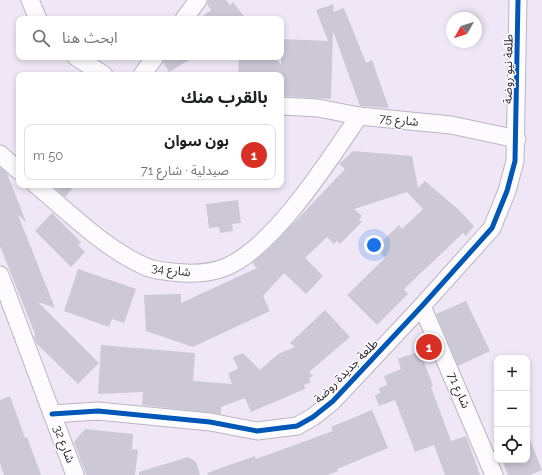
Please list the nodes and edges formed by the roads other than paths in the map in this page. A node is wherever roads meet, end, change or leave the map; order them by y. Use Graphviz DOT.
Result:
graph roads {
  1 [pos="30,0"];
  2 [pos="198,0"];
  3 [pos="518,0"];
  4 [pos="37,16"];
  5 [pos="186,16"];
  6 [pos="81,60"];
  7 [pos="99,72"];
  8 [pos="284,106"];
  9 [pos="359,116"];
  10 [pos="517,139"];
  11 [pos="0,154"];
  12 [pos="16,168"];
  13 [pos="39,188"];
  14 [pos="0,275"];
  15 [pos="422,306"];
  16 [pos="52,414"];
  17 [pos="75,475"];
  18 [pos="494,475"];
  1 -- 4 [label="street"];
  2 -- 5 [label="street"];
  3 -- 10 [label="street, طلعة نيو روضة"];
  6 -- 7 [label="street"];
  8 -- 9 [label="street, شارع 75"];
  9 -- 10 [label="street, شارع 75"];
  9 -- 13 [label="street, شارع 34"];
  10 -- 15 [label="street, طلعة جديدة روضة"];
  11 -- 12 [label="street"];
  14 -- 16 [label="street"];
  15 -- 16 [label="street, طلعة جديدة روضة"];
  15 -- 18 [label="street, شارع 71"];
  16 -- 17 [label="street, شارع 32"];
}
